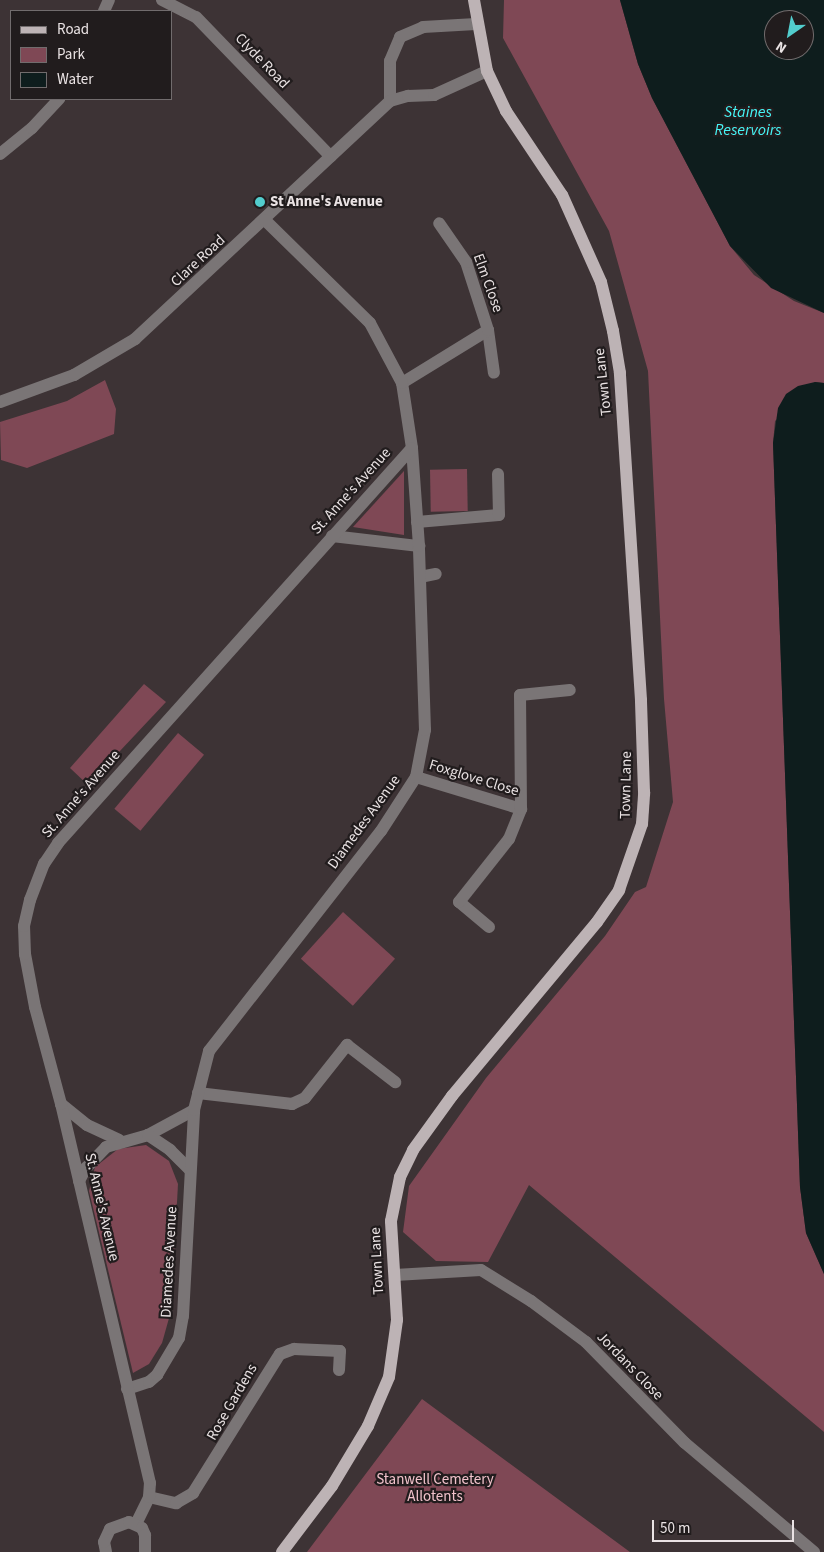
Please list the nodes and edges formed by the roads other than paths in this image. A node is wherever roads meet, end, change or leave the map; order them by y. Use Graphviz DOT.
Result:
graph roads {
  1 [pos="162,0"];
  2 [pos="474,0"];
  3 [pos="476,24"];
  4 [pos="486,71"];
  5 [pos="58,100"];
  6 [pos="390,101"];
  7 [pos="0,154"];
  8 [pos="331,157"];
  9 [pos="265,220"];
  10 [pos="439,223"];
  11 [pos="488,330"];
  12 [pos="494,373"];
  13 [pos="402,382"];
  14 [pos="0,402"];
  15 [pos="412,448"];
  16 [pos="498,474"];
  17 [pos="417,522"];
  18 [pos="332,536"];
  19 [pos="419,546"];
  20 [pos="436,574"];
  21 [pos="420,577"];
  22 [pos="570,690"];
  23 [pos="416,777"];
  24 [pos="521,809"];
  25 [pos="489,927"];
  26 [pos="395,1082"];
  27 [pos="198,1093"];
  28 [pos="61,1104"];
  29 [pos="194,1110"];
  30 [pos="148,1135"];
  31 [pos="119,1140"];
  32 [pos="190,1170"];
  33 [pos="79,1181"];
  34 [pos="395,1275"];
  35 [pos="339,1370"];
  36 [pos="127,1389"];
  37 [pos="149,1498"];
  38 [pos="136,1524"];
  39 [pos="106,1552"];
  40 [pos="145,1552"];
  41 [pos="282,1552"];
  42 [pos="814,1552"];
  1 -- 8 [label="street, Clyde Road"];
  2 -- 3 [label="main road, Town Lane"];
  3 -- 4 [label="main road, Town Lane"];
  3 -- 6 [label="street"];
  4 -- 6 [label="street"];
  4 -- 34 [label="main road, Town Lane"];
  5 -- 7 [label="street"];
  6 -- 8 [label="street, Clare Road"];
  8 -- 9 [label="street, Clare Road"];
  9 -- 13 [label="street, St. Anne's Avenue"];
  9 -- 14 [label="street, Clare Road"];
  10 -- 11 [label="street, Elm Close"];
  11 -- 12 [label="street, Elm Close"];
  11 -- 13 [label="street, Elm Close"];
  13 -- 15 [label="street, St. Anne's Avenue"];
  15 -- 17 [label="street, Diamedes Avenue"];
  15 -- 18 [label="street, St. Anne's Avenue"];
  16 -- 17 [label="street"];
  17 -- 19 [label="street, Diamedes Avenue"];
  18 -- 19 [label="street"];
  18 -- 28 [label="street, St. Anne's Avenue"];
  19 -- 21 [label="street, Diamedes Avenue"];
  20 -- 21 [label="street"];
  21 -- 23 [label="street, Diamedes Avenue"];
  22 -- 24 [label="street, Foxglove Close"];
  23 -- 24 [label="street, Foxglove Close"];
  23 -- 27 [label="street, Diamedes Avenue"];
  24 -- 25 [label="street, Foxglove Close"];
  26 -- 27 [label="street"];
  27 -- 29 [label="street, Diamedes Avenue"];
  28 -- 31 [label="street"];
  28 -- 33 [label="street, St. Anne's Avenue"];
  29 -- 30 [label="street"];
  29 -- 32 [label="street, Diamedes Avenue"];
  30 -- 31 [label="street"];
  30 -- 32 [label="street"];
  31 -- 33 [label="street"];
  32 -- 36 [label="street, Diamedes Avenue"];
  33 -- 36 [label="street, St. Anne's Avenue"];
  34 -- 41 [label="main road, Town Lane"];
  34 -- 42 [label="street, Jordans Close"];
  35 -- 37 [label="street, Rose Gardens"];
  36 -- 37 [label="street, St. Anne's Avenue"];
  37 -- 38 [label="street"];
  38 -- 39 [label="street"];
  38 -- 40 [label="street"];
}
